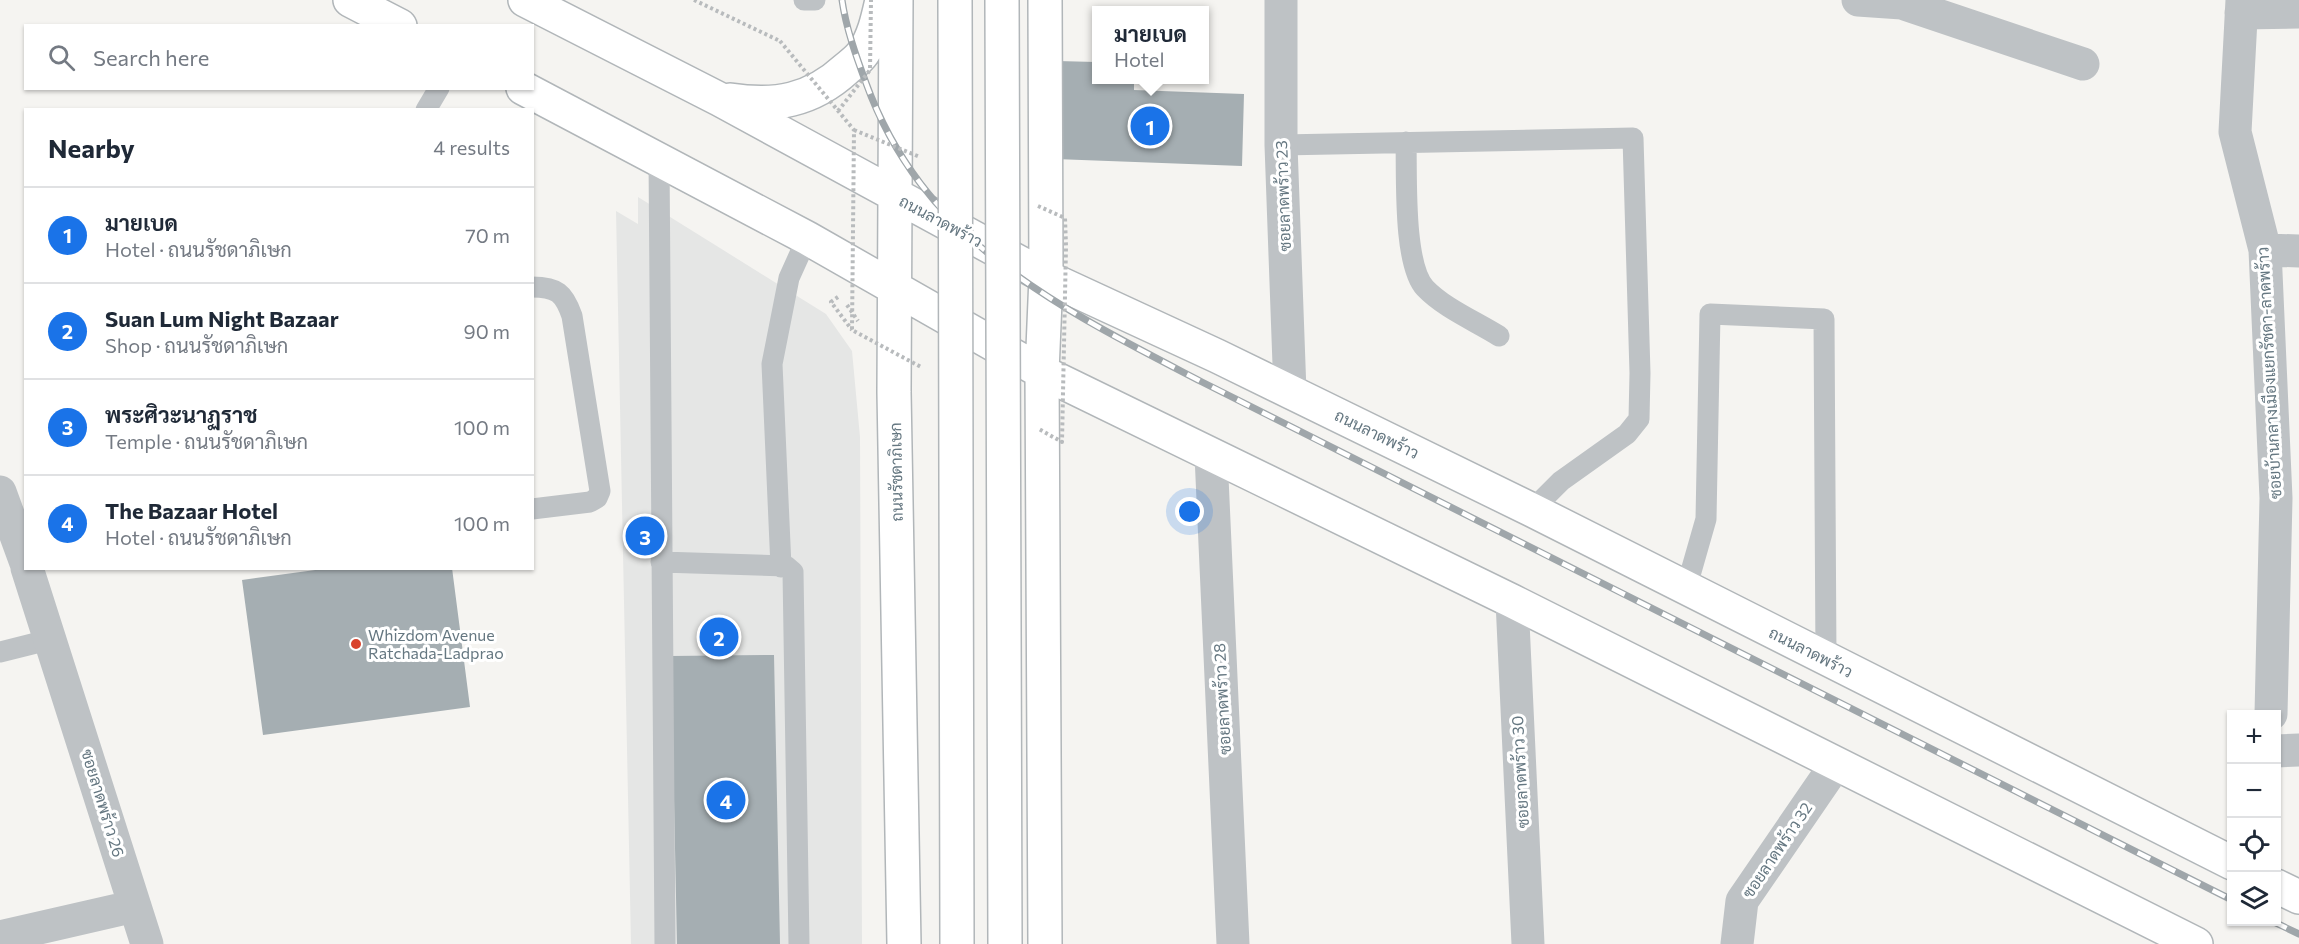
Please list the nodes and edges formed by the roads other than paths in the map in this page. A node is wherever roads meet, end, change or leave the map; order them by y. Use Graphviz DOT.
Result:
graph roads {
  1 [pos="350,0"];
  2 [pos="525,0"];
  3 [pos="804,0"];
  4 [pos="815,0"];
  5 [pos="882,0"];
  6 [pos="896,0"];
  7 [pos="955,0"];
  8 [pos="1002,0"];
  9 [pos="1045,0"];
  10 [pos="1281,0"];
  11 [pos="1858,0"];
  12 [pos="1903,2"];
  13 [pos="2242,6"];
  14 [pos="2299,12"];
  15 [pos="396,24"];
  16 [pos="2084,64"];
  17 [pos="438,90"];
  18 [pos="527,90"];
  19 [pos="719,99"];
  20 [pos="427,108"];
  21 [pos="1406,142"];
  22 [pos="1281,145"];
  23 [pos="660,158"];
  24 [pos="896,197"];
  25 [pos="807,237"];
  26 [pos="2265,250"];
  27 [pos="2299,251"];
  28 [pos="1046,277"];
  29 [pos="894,286"];
  30 [pos="534,287"];
  31 [pos="1498,336"];
  32 [pos="1042,372"];
  33 [pos="1290,392"];
  34 [pos="1211,455"];
  35 [pos="0,492"];
  36 [pos="2288,499"];
  37 [pos="534,509"];
  38 [pos="1532,510"];
  39 [pos="24,558"];
  40 [pos="661,562"];
  41 [pos="781,567"];
  42 [pos="28,570"];
  43 [pos="1686,589"];
  44 [pos="1512,601"];
  45 [pos="52,639"];
  46 [pos="0,652"];
  47 [pos="1826,660"];
  48 [pos="2271,710"];
  49 [pos="2299,750"];
  50 [pos="2281,751"];
  51 [pos="1836,764"];
  52 [pos="2227,860"];
  53 [pos="2281,888"];
  54 [pos="2299,897"];
  55 [pos="135,906"];
  56 [pos="0,937"];
  57 [pos="147,944"];
  58 [pos="665,944"];
  59 [pos="799,944"];
  60 [pos="904,944"];
  61 [pos="957,944"];
  62 [pos="1005,944"];
  63 [pos="1045,944"];
  64 [pos="1233,944"];
  65 [pos="1528,944"];
  66 [pos="1737,944"];
  67 [pos="2196,944"];
  1 -- 15 [label="main road"];
  2 -- 19 [label="main road, ถนนลาดพร้าว"];
  3 -- 4 [label="lane"];
  5 -- 19 [label="main road"];
  6 -- 24 [label="main road, ถนนรัชดาภิเษก"];
  7 -- 61 [label="main road, bridge"];
  8 -- 62 [label="main road, bridge"];
  9 -- 28 [label="main road"];
  10 -- 22 [label="street, ซอยลาดพร้าว 23"];
  11 -- 12 [label="street"];
  12 -- 16 [label="street"];
  13 -- 14 [label="street"];
  13 -- 26 [label="street, ซอยบ้านกลางเมืองแยกรัชดา-ลาดพร้าว"];
  17 -- 20 [label="lane"];
  18 -- 23 [label="main road"];
  19 -- 24 [label="main road, ถนนลาดพร้าว"];
  21 -- 22 [label="lane"];
  21 -- 31 [label="lane"];
  21 -- 38 [label="lane"];
  22 -- 33 [label="street, ซอยลาดพร้าว 23"];
  23 -- 25 [label="main road"];
  23 -- 40 [label="lane"];
  24 -- 28 [label="main road, ถนนลาดพร้าว"];
  24 -- 29 [label="main road, ถนนรัชดาภิเษก"];
  25 -- 29 [label="main road"];
  25 -- 41 [label="lane"];
  26 -- 27 [label="street"];
  26 -- 36 [label="street, ซอยบ้านกลางเมืองแยกรัชดา-ลาดพร้าว"];
  28 -- 32 [label="main road"];
  28 -- 33 [label="main road, ถนนลาดพร้าว"];
  29 -- 32 [label="main road"];
  29 -- 60 [label="main road, ถนนรัชดาภิเษก"];
  30 -- 37 [label="lane"];
  32 -- 34 [label="main road"];
  32 -- 63 [label="main road"];
  33 -- 38 [label="main road, ถนนลาดพร้าว"];
  34 -- 44 [label="main road"];
  34 -- 64 [label="street, ซอยลาดพร้าว 28"];
  35 -- 39 [label="street"];
  36 -- 48 [label="street, ซอยบ้านกลางเมืองแยกรัชดา-ลาดพร้าว"];
  38 -- 43 [label="main road, ถนนลาดพร้าว"];
  40 -- 41 [label="lane"];
  40 -- 58 [label="lane"];
  41 -- 59 [label="lane"];
  42 -- 45 [label="street, ซอยลาดพร้าว 26"];
  43 -- 47 [label="main road, ถนนลาดพร้าว"];
  43 -- 47 [label="lane"];
  44 -- 51 [label="main road"];
  44 -- 65 [label="street, ซอยลาดพร้าว 30"];
  45 -- 46 [label="lane"];
  45 -- 55 [label="street, ซอยลาดพร้าว 26"];
  47 -- 52 [label="main road, ถนนลาดพร้าว"];
  49 -- 50 [label="street"];
  51 -- 66 [label="street, ซอยลาดพร้าว 32"];
  51 -- 67 [label="main road"];
  53 -- 54 [label="main road"];
  55 -- 56 [label="street"];
  55 -- 57 [label="street, ซอยลาดพร้าว 26"];
}
